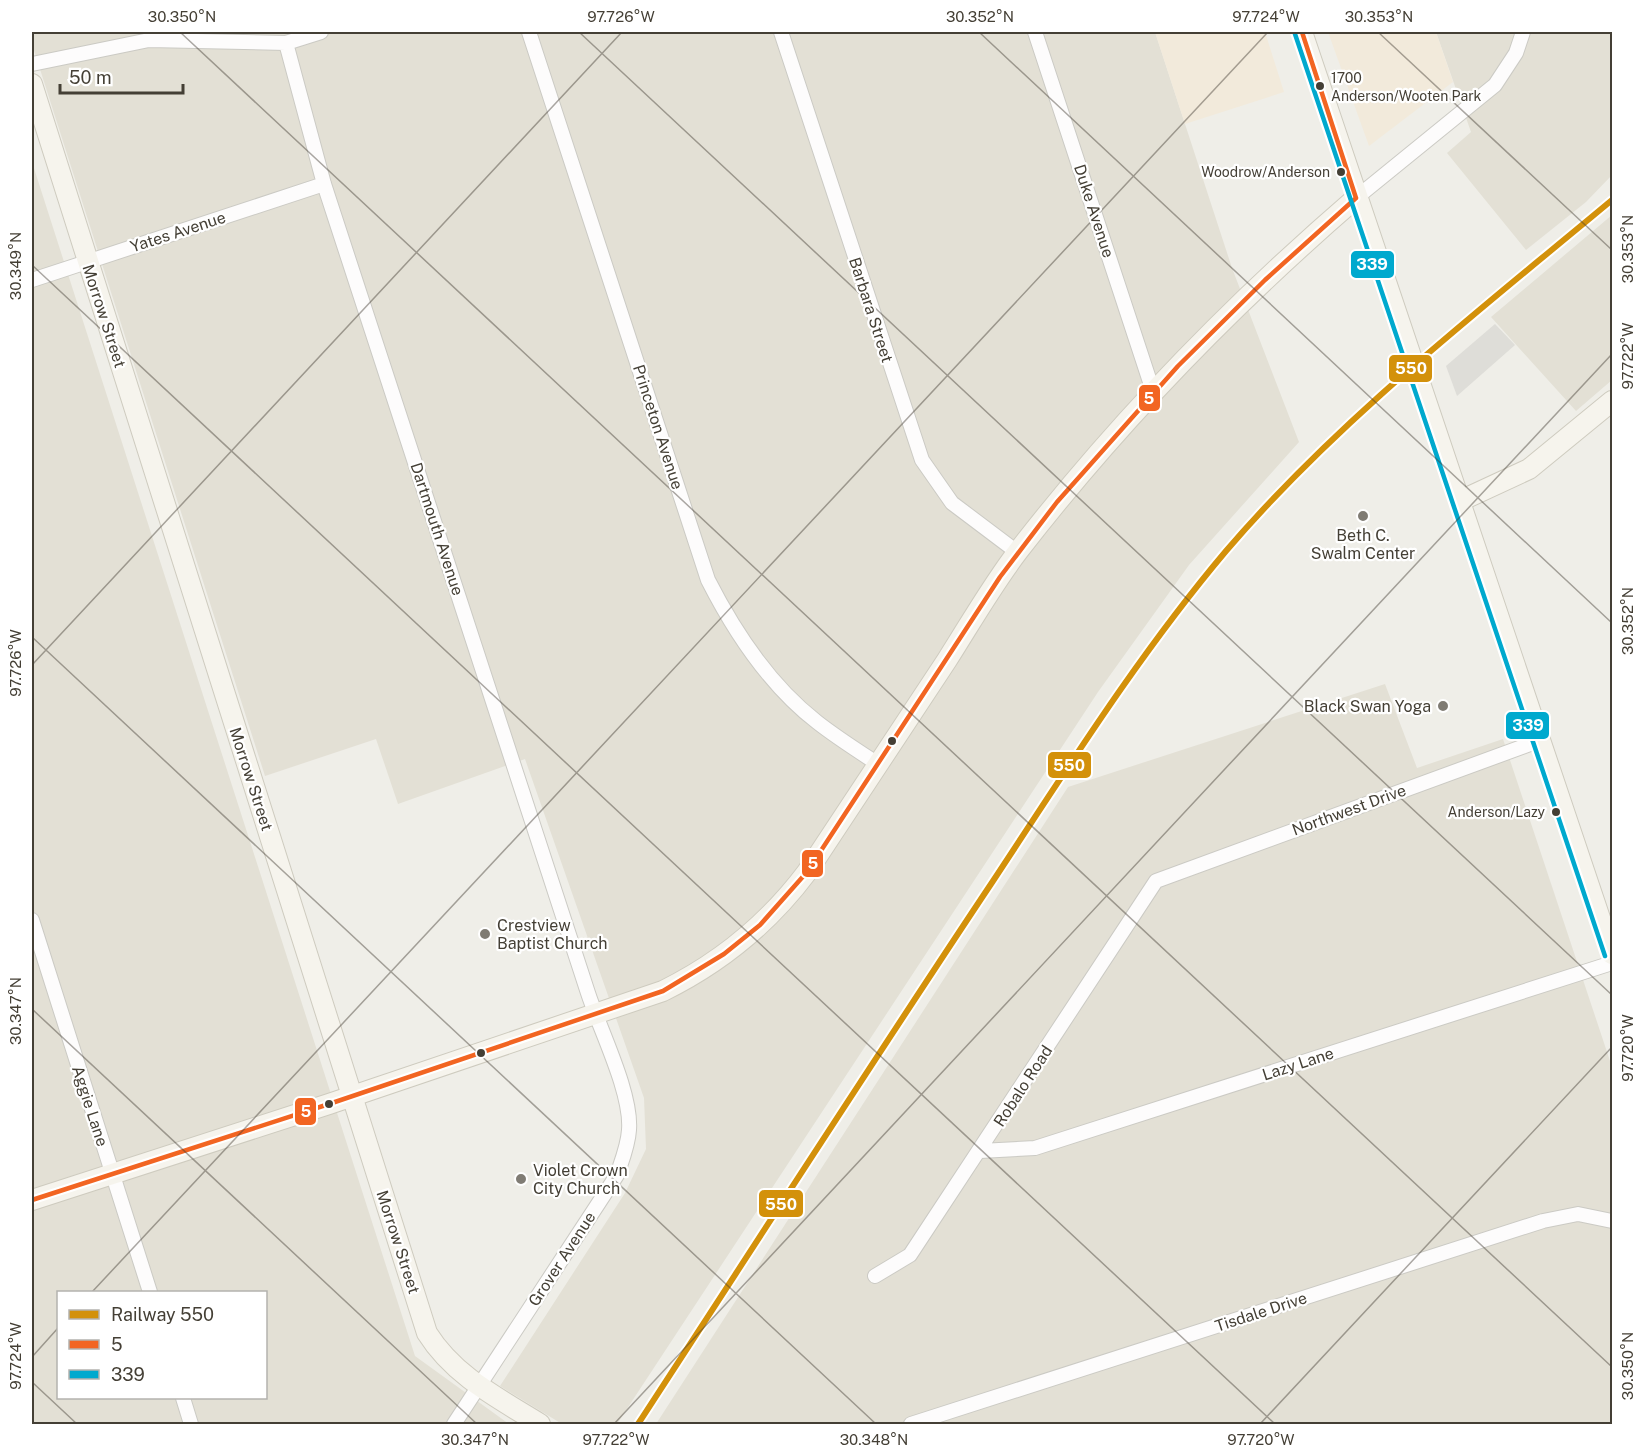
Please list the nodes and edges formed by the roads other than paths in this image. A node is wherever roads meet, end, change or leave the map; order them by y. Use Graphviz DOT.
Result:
graph roads {
  1 [pos="321,32"];
  2 [pos="529,32"];
  3 [pos="781,32"];
  4 [pos="1035,32"];
  5 [pos="1302,32"];
  6 [pos="1523,32"];
  7 [pos="286,43"];
  8 [pos="32,63"];
  9 [pos="32,84"];
  10 [pos="324,184"];
  11 [pos="1356,198"];
  12 [pos="87,262"];
  13 [pos="32,280"];
  14 [pos="1153,391"];
  15 [pos="1612,400"];
  16 [pos="1460,501"];
  17 [pos="1017,552"];
  18 [pos="1541,740"];
  19 [pos="878,764"];
  20 [pos="1156,881"];
  21 [pos="32,920"];
  22 [pos="1612,954"];
  23 [pos="1612,963"];
  24 [pos="594,1013"];
  25 [pos="352,1095"];
  26 [pos="981,1151"];
  27 [pos="112,1173"];
  28 [pos="32,1200"];
  29 [pos="1612,1221"];
  30 [pos="875,1276"];
  31 [pos="149,1291"];
  32 [pos="479,1386"];
  33 [pos="183,1399"];
  34 [pos="192,1425"];
  35 [pos="454,1425"];
  36 [pos="540,1425"];
  37 [pos="911,1425"];
  1 -- 7 [label="street"];
  2 -- 19 [label="street, Princeton Avenue"];
  3 -- 17 [label="street, Barbara Street"];
  4 -- 14 [label="street, Duke Avenue"];
  5 -- 11 [label="street"];
  6 -- 11 [label="street"];
  7 -- 8 [label="street"];
  7 -- 10 [label="street, Dartmouth Avenue"];
  9 -- 12 [label="street, Morrow Street"];
  10 -- 12 [label="street, Yates Avenue"];
  10 -- 24 [label="street, Dartmouth Avenue"];
  11 -- 14 [label="street"];
  11 -- 16 [label="street"];
  12 -- 13 [label="street, Yates Avenue"];
  12 -- 25 [label="street, Morrow Street"];
  14 -- 17 [label="street"];
  15 -- 16 [label="street"];
  16 -- 18 [label="street"];
  17 -- 19 [label="street"];
  18 -- 20 [label="street, Northwest Drive"];
  18 -- 22 [label="street"];
  19 -- 24 [label="street"];
  20 -- 26 [label="street, Robalo Road"];
  21 -- 27 [label="street, Aggie Lane"];
  23 -- 26 [label="street, Lazy Lane"];
  24 -- 25 [label="street"];
  24 -- 32 [label="street, Grover Avenue"];
  25 -- 27 [label="street"];
  25 -- 32 [label="street, Morrow Street"];
  26 -- 30 [label="street, Robalo Road"];
  27 -- 28 [label="street"];
  27 -- 31 [label="street, Aggie Lane"];
  29 -- 37 [label="street, Tisdale Drive"];
  32 -- 35 [label="street, Grover Avenue"];
  32 -- 36 [label="street, Morrow Street"];
  33 -- 34 [label="street"];
}
